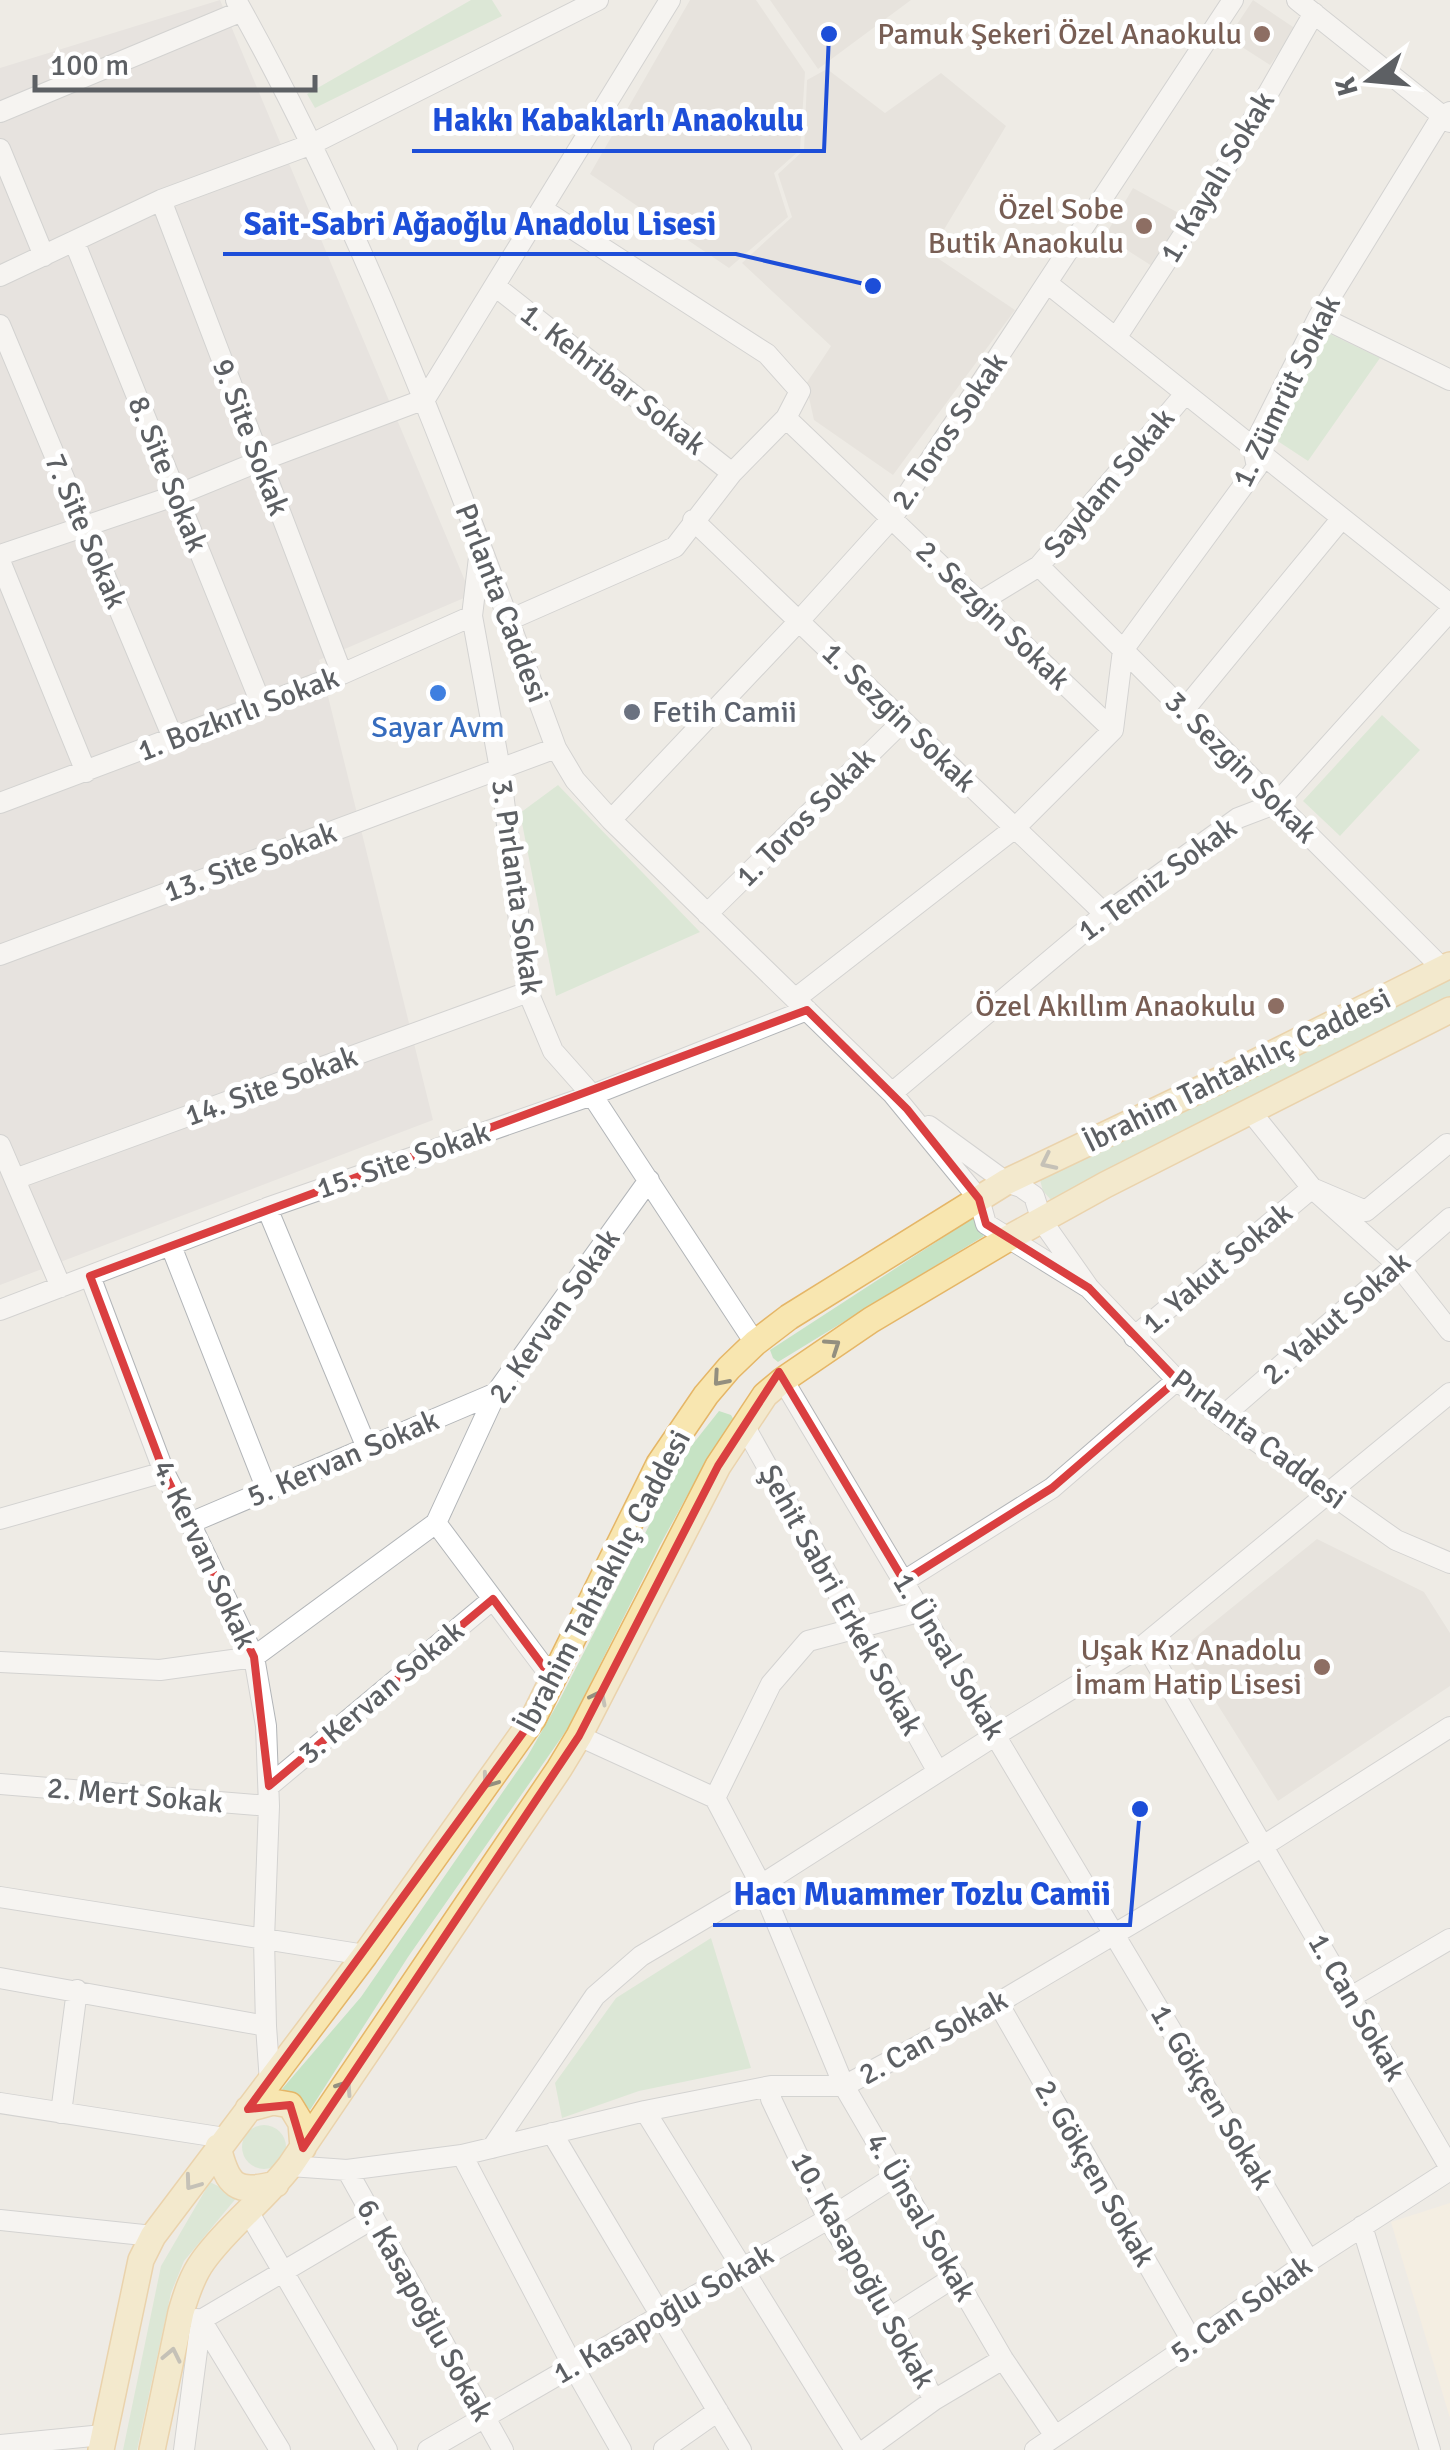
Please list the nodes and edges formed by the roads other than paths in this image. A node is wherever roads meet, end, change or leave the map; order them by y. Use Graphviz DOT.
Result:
graph roads {
  1 [pos="598,0"];
  2 [pos="652,0"];
  3 [pos="670,0"];
  4 [pos="1233,0"];
  5 [pos="239,6"];
  6 [pos="1306,7"];
  7 [pos="655,25"];
  8 [pos="0,112"];
  9 [pos="1447,117"];
  10 [pos="312,144"];
  11 [pos="0,150"];
  12 [pos="160,200"];
  13 [pos="542,209"];
  14 [pos="74,241"];
  15 [pos="44,256"];
  16 [pos="0,276"];
  17 [pos="1047,284"];
  18 [pos="495,286"];
  19 [pos="1318,316"];
  20 [pos="0,324"];
  21 [pos="1116,338"];
  22 [pos="1450,380"];
  23 [pos="1186,394"];
  24 [pos="425,399"];
  25 [pos="786,418"];
  26 [pos="1253,447"];
  27 [pos="260,461"];
  28 [pos="732,473"];
  29 [pos="177,495"];
  30 [pos="892,518"];
  31 [pos="1342,518"];
  32 [pos="693,520"];
  33 [pos="85,528"];
  34 [pos="480,546"];
  35 [pos="0,558"];
  36 [pos="1039,566"];
  37 [pos="980,602"];
  38 [pos="1450,608"];
  39 [pos="472,616"];
  40 [pos="508,620"];
  41 [pos="799,621"];
  42 [pos="1123,650"];
  43 [pos="342,674"];
  44 [pos="262,706"];
  45 [pos="1184,710"];
  46 [pos="903,721"];
  47 [pos="1113,730"];
  48 [pos="173,738"];
  49 [pos="556,748"];
  50 [pos="500,769"];
  51 [pos="86,772"];
  52 [pos="1276,802"];
  53 [pos="0,803"];
  54 [pos="611,820"];
  55 [pos="1014,828"];
  56 [pos="707,914"];
  57 [pos="1104,914"];
  58 [pos="0,955"];
  59 [pos="1446,967"];
  60 [pos="528,992"];
  61 [pos="801,1005"];
  62 [pos="1450,1010"];
  63 [pos="592,1095"];
  64 [pos="899,1101"];
  65 [pos="1251,1112"];
  66 [pos="1447,1144"];
  67 [pos="0,1145"];
  68 [pos="14,1178"];
  69 [pos="649,1180"];
  70 [pos="1006,1182"];
  71 [pos="1312,1188"];
  72 [pos="979,1199"];
  73 [pos="267,1208"];
  74 [pos="1450,1218"];
  75 [pos="1042,1222"];
  76 [pos="1008,1238"];
  77 [pos="171,1246"];
  78 [pos="1398,1265"];
  79 [pos="90,1276"];
  80 [pos="61,1287"];
  81 [pos="1089,1288"];
  82 [pos="0,1310"];
  83 [pos="1450,1331"];
  84 [pos="1134,1337"];
  85 [pos="755,1343"];
  86 [pos="783,1380"];
  87 [pos="1176,1380"];
  88 [pos="496,1393"];
  89 [pos="1450,1393"];
  90 [pos="1222,1417"];
  91 [pos="745,1427"];
  92 [pos="367,1448"];
  93 [pos="164,1472"];
  94 [pos="268,1490"];
  95 [pos="1326,1493"];
  96 [pos="0,1519"];
  97 [pos="190,1522"];
  98 [pos="436,1523"];
  99 [pos="1450,1563"];
  100 [pos="904,1581"];
  101 [pos="493,1598"];
  102 [pos="922,1611"];
  103 [pos="856,1628"];
  104 [pos="1145,1644"];
  105 [pos="254,1657"];
  106 [pos="0,1662"];
  107 [pos="552,1678"];
  108 [pos="1450,1726"];
  109 [pos="996,1734"];
  110 [pos="579,1736"];
  111 [pos="938,1772"];
  112 [pos="0,1784"];
  113 [pos="269,1796"];
  114 [pos="715,1798"];
  115 [pos="1263,1846"];
  116 [pos="761,1885"];
  117 [pos="0,1897"];
  118 [pos="1115,1933"];
  119 [pos="1450,1939"];
  120 [pos="264,1940"];
  121 [pos="365,1955"];
  122 [pos="0,1978"];
  123 [pos="76,1990"];
  124 [pos="1351,1997"];
  125 [pos="998,2003"];
  126 [pos="266,2026"];
  127 [pos="270,2082"];
  128 [pos="771,2086"];
  129 [pos="844,2086"];
  130 [pos="0,2104"];
  131 [pos="248,2109"];
  132 [pos="645,2111"];
  133 [pos="61,2113"];
  134 [pos="552,2133"];
  135 [pos="221,2142"];
  136 [pos="492,2148"];
  137 [pos="462,2155"];
  138 [pos="290,2166"];
  139 [pos="1450,2169"];
  140 [pos="347,2170"];
  141 [pos="897,2175"];
  142 [pos="249,2212"];
  143 [pos="374,2218"];
  144 [pos="0,2220"];
  145 [pos="828,2220"];
  146 [pos="1362,2226"];
  147 [pos="153,2236"];
  148 [pos="1309,2261"];
  149 [pos="743,2268"];
  150 [pos="284,2271"];
  151 [pos="956,2276"];
  152 [pos="191,2316"];
  153 [pos="661,2316"];
  154 [pos="890,2318"];
  155 [pos="1193,2343"];
  156 [pos="1003,2359"];
  157 [pos="573,2366"];
  158 [pos="934,2400"];
  159 [pos="718,2410"];
  160 [pos="485,2417"];
  161 [pos="1055,2436"];
  162 [pos="102,2442"];
  163 [pos="0,2445"];
  164 [pos="152,2450"];
  165 [pos="184,2450"];
  166 [pos="280,2450"];
  167 [pos="387,2450"];
  168 [pos="428,2450"];
  169 [pos="503,2450"];
  170 [pos="620,2450"];
  171 [pos="663,2450"];
  172 [pos="741,2450"];
  173 [pos="855,2450"];
  174 [pos="865,2450"];
  175 [pos="1035,2450"];
  176 [pos="1430,2450"];
  1 -- 10 [label="street"];
  2 -- 7 [label="street"];
  3 -- 7 [label="street"];
  4 -- 17 [label="street, 2. Toros Sokak"];
  5 -- 8 [label="street"];
  5 -- 10 [label="street, Pırlanta Caddesi"];
  6 -- 9 [label="street"];
  6 -- 21 [label="street, 1. Kayalı Sokak"];
  7 -- 13 [label="street"];
  9 -- 19 [label="street, 1. Zümrüt Sokak"];
  10 -- 12 [label="street"];
  10 -- 24 [label="street, Pırlanta Caddesi"];
  11 -- 15 [label="street"];
  12 -- 14 [label="street"];
  12 -- 27 [label="street, 9. Site Sokak"];
  13 -- 18 [label="street"];
  13 -- 25 [label="street"];
  14 -- 15 [label="street"];
  14 -- 29 [label="street, 8. Site Sokak"];
  15 -- 16 [label="street"];
  17 -- 21 [label="street"];
  17 -- 30 [label="street, 2. Toros Sokak"];
  18 -- 24 [label="street"];
  18 -- 28 [label="street, 1. Kehribar Sokak"];
  19 -- 22 [label="street"];
  19 -- 26 [label="street, 1. Zümrüt Sokak"];
  20 -- 33 [label="street, 7. Site Sokak"];
  21 -- 23 [label="street"];
  23 -- 26 [label="street"];
  23 -- 36 [label="street, Saydam Sokak"];
  24 -- 27 [label="street"];
  24 -- 34 [label="street, Pırlanta Caddesi"];
  25 -- 28 [label="street"];
  25 -- 30 [label="street, 2. Sezgin Sokak"];
  26 -- 31 [label="street"];
  26 -- 42 [label="street, 1. Zümrüt Sokak"];
  27 -- 29 [label="street"];
  27 -- 43 [label="street, 9. Site Sokak"];
  28 -- 32 [label="street"];
  29 -- 33 [label="street"];
  29 -- 44 [label="street, 8. Site Sokak"];
  30 -- 37 [label="street, 2. Sezgin Sokak"];
  30 -- 41 [label="street, 2. Toros Sokak"];
  31 -- 38 [label="street"];
  31 -- 45 [label="street"];
  32 -- 40 [label="street"];
  32 -- 41 [label="street, 1. Sezgin Sokak"];
  33 -- 35 [label="street"];
  33 -- 48 [label="street, 7. Site Sokak"];
  34 -- 39 [label="street, 3. Pırlanta Sokak"];
  34 -- 40 [label="street, Pırlanta Caddesi"];
  35 -- 51 [label="street"];
  36 -- 37 [label="street, Saydam Sokak"];
  36 -- 42 [label="street, 3. Sezgin Sokak"];
  37 -- 47 [label="street, 2. Sezgin Sokak"];
  38 -- 52 [label="street, 1. Temiz Sokak"];
  39 -- 43 [label="street, 1. Bozkırlı Sokak"];
  39 -- 50 [label="street, 3. Pırlanta Sokak"];
  40 -- 49 [label="street, Pırlanta Caddesi"];
  41 -- 46 [label="street, 1. Sezgin Sokak"];
  41 -- 54 [label="street, 2. Toros Sokak"];
  42 -- 45 [label="street, 3. Sezgin Sokak"];
  42 -- 47 [label="street, 1. Zümrüt Sokak"];
  43 -- 44 [label="street, 1. Bozkırlı Sokak"];
  44 -- 48 [label="street, 1. Bozkırlı Sokak"];
  45 -- 52 [label="street, 3. Sezgin Sokak"];
  46 -- 55 [label="street, 1. Sezgin Sokak"];
  46 -- 56 [label="street, 1. Toros Sokak"];
  47 -- 55 [label="street"];
  48 -- 51 [label="street, 1. Bozkırlı Sokak"];
  49 -- 50 [label="street, 13. Site Sokak"];
  49 -- 54 [label="street, Pırlanta Caddesi"];
  50 -- 58 [label="street, 13. Site Sokak"];
  50 -- 60 [label="street, 3. Pırlanta Sokak"];
  51 -- 53 [label="street, 1. Bozkırlı Sokak"];
  52 -- 57 [label="street, 1. Temiz Sokak"];
  52 -- 59 [label="street, 3. Sezgin Sokak"];
  54 -- 56 [label="street, Pırlanta Caddesi"];
  55 -- 57 [label="street, 1. Sezgin Sokak"];
  55 -- 61 [label="street"];
  56 -- 61 [label="street, Pırlanta Caddesi"];
  57 -- 64 [label="street, 1. Temiz Sokak"];
  59 -- 70 [label="main road, İbrahim Tahtakılıç Caddesi, one-way"];
  60 -- 63 [label="street, 3. Pırlanta Sokak"];
  60 -- 68 [label="street, 14. Site Sokak"];
  61 -- 63 [label="street, 15. Site Sokak"];
  61 -- 64 [label="street, Pırlanta Caddesi"];
  62 -- 65 [label="main road, İbrahim Tahtakılıç Caddesi"];
  63 -- 69 [label="street, 3. Pırlanta Sokak"];
  63 -- 73 [label="street, 15. Site Sokak"];
  64 -- 70 [label="street, Pırlanta Caddesi"];
  64 -- 72 [label="street, Pırlanta Caddesi"];
  65 -- 71 [label="street"];
  65 -- 75 [label="main road, İbrahim Tahtakılıç Caddesi"];
  66 -- 71 [label="street, 1. Yakut Sokak"];
  67 -- 68 [label="street"];
  68 -- 80 [label="street"];
  69 -- 85 [label="street, 3. Pırlanta Sokak"];
  69 -- 88 [label="street, 2. Kervan Sokak"];
  70 -- 72 [label="main road, İbrahim Tahtakılıç Caddesi"];
  70 -- 75 [label="street, Pırlanta Caddesi"];
  71 -- 78 [label="street"];
  71 -- 84 [label="street, 1. Yakut Sokak"];
  72 -- 76 [label="street, Pırlanta Caddesi"];
  72 -- 85 [label="main road, İbrahim Tahtakılıç Caddesi"];
  73 -- 77 [label="street, 15. Site Sokak"];
  73 -- 92 [label="street"];
  74 -- 78 [label="street, 2. Yakut Sokak"];
  75 -- 76 [label="main road, İbrahim Tahtakılıç Caddesi"];
  75 -- 81 [label="street, Pırlanta Caddesi"];
  76 -- 81 [label="street, Pırlanta Caddesi"];
  86 -- 76 [label="main road, İbrahim Tahtakılıç Caddesi, one-way"];
  77 -- 79 [label="street, 15. Site Sokak"];
  77 -- 94 [label="street"];
  78 -- 83 [label="street"];
  78 -- 90 [label="street, 2. Yakut Sokak"];
  79 -- 80 [label="street, 15. Site Sokak"];
  79 -- 93 [label="street, 4. Kervan Sokak"];
  80 -- 82 [label="street, 15. Site Sokak"];
  81 -- 84 [label="street, Pırlanta Caddesi"];
  84 -- 87 [label="street, Pırlanta Caddesi"];
  85 -- 86 [label="main road"];
  85 -- 107 [label="main road, İbrahim Tahtakılıç Caddesi, one-way"];
  86 -- 91 [label="main road, İbrahim Tahtakılıç Caddesi"];
  86 -- 100 [label="street, 1. Ünsal Sokak"];
  87 -- 90 [label="street, Pırlanta Caddesi"];
  87 -- 100 [label="street"];
  88 -- 92 [label="street, 5. Kervan Sokak"];
  88 -- 98 [label="street, 2. Kervan Sokak"];
  89 -- 95 [label="street"];
  90 -- 95 [label="street, Pırlanta Caddesi"];
  91 -- 103 [label="street, Şehit Sabri Erkek Sokak"];
  110 -- 91 [label="main road, İbrahim Tahtakılıç Caddesi, one-way"];
  92 -- 94 [label="street, 5. Kervan Sokak"];
  93 -- 96 [label="street"];
  93 -- 97 [label="street, 4. Kervan Sokak"];
  94 -- 97 [label="street, 5. Kervan Sokak"];
  95 -- 99 [label="street, Pırlanta Caddesi"];
  95 -- 104 [label="street"];
  97 -- 105 [label="street, 4. Kervan Sokak"];
  98 -- 101 [label="street"];
  98 -- 105 [label="street, 2. Kervan Sokak"];
  100 -- 102 [label="street, 1. Ünsal Sokak"];
  101 -- 107 [label="street"];
  101 -- 113 [label="street, 3. Kervan Sokak"];
  102 -- 103 [label="street"];
  102 -- 109 [label="street, 1. Ünsal Sokak"];
  103 -- 111 [label="street, Şehit Sabri Erkek Sokak"];
  103 -- 114 [label="street"];
  104 -- 109 [label="street"];
  104 -- 115 [label="street, 1. Can Sokak"];
  105 -- 106 [label="street"];
  105 -- 113 [label="street, 4. Kervan Sokak"];
  107 -- 121 [label="main road, İbrahim Tahtakılıç Caddesi, one-way"];
  108 -- 115 [label="street, 2. Can Sokak"];
  109 -- 111 [label="street"];
  109 -- 118 [label="street, 1. Ünsal Sokak"];
  110 -- 114 [label="street"];
  138 -- 110 [label="main road, İbrahim Tahtakılıç Caddesi, one-way"];
  111 -- 116 [label="street"];
  112 -- 113 [label="street, 2. Mert Sokak"];
  113 -- 120 [label="street, 4. Kervan Sokak"];
  114 -- 116 [label="street, 4. Ünsal Sokak"];
  115 -- 118 [label="street, 2. Can Sokak"];
  115 -- 124 [label="street, 1. Can Sokak"];
  116 -- 129 [label="street, 4. Ünsal Sokak"];
  116 -- 136 [label="street"];
  117 -- 120 [label="street"];
  118 -- 125 [label="street, 2. Can Sokak"];
  118 -- 148 [label="street, 1. Gökçen Sokak"];
  119 -- 124 [label="street"];
  120 -- 121 [label="street"];
  120 -- 126 [label="street, 4. Kervan Sokak"];
  121 -- 127 [label="main road, İbrahim Tahtakılıç Caddesi"];
  122 -- 123 [label="street"];
  123 -- 126 [label="street"];
  123 -- 133 [label="street"];
  124 -- 139 [label="street, 1. Can Sokak"];
  125 -- 129 [label="street, 2. Can Sokak"];
  125 -- 155 [label="street, 2. Gökçen Sokak"];
  126 -- 127 [label="street, 4. Kervan Sokak"];
  127 -- 131 [label="main road, İbrahim Tahtakılıç Caddesi"];
  128 -- 129 [label="street, 2. Can Sokak"];
  128 -- 132 [label="street, 2. Can Sokak"];
  128 -- 145 [label="street, 10. Kasapoğlu Sokak"];
  129 -- 141 [label="street, 4. Ünsal Sokak"];
  130 -- 133 [label="street"];
  131 -- 135 [label="main road, İbrahim Tahtakılıç Caddesi"];
  131 -- 138 [label="main road"];
  132 -- 134 [label="street, 2. Can Sokak"];
  132 -- 149 [label="street"];
  133 -- 135 [label="street"];
  134 -- 136 [label="street, 2. Can Sokak"];
  134 -- 153 [label="street"];
  135 -- 138 [label="main road"];
  135 -- 147 [label="main road, İbrahim Tahtakılıç Caddesi, one-way"];
  136 -- 137 [label="street, 2. Can Sokak"];
  137 -- 140 [label="street, 2. Can Sokak"];
  137 -- 157 [label="street"];
  138 -- 140 [label="street, 2. Can Sokak"];
  138 -- 142 [label="main road, İbrahim Tahtakılıç Caddesi"];
  139 -- 146 [label="street, 5. Can Sokak"];
  140 -- 143 [label="street, 6. Kasapoğlu Sokak"];
  141 -- 145 [label="street, 1. Kasapoğlu Sokak"];
  141 -- 151 [label="street, 4. Ünsal Sokak"];
  142 -- 150 [label="street"];
  142 -- 152 [label="main road, İbrahim Tahtakılıç Caddesi"];
  143 -- 150 [label="street"];
  143 -- 160 [label="street, 6. Kasapoğlu Sokak"];
  144 -- 147 [label="street"];
  145 -- 149 [label="street, 1. Kasapoğlu Sokak"];
  145 -- 154 [label="street, 10. Kasapoğlu Sokak"];
  146 -- 148 [label="street, 5. Can Sokak"];
  146 -- 176 [label="street"];
  147 -- 162 [label="main road, İbrahim Tahtakılıç Caddesi"];
  148 -- 155 [label="street, 5. Can Sokak"];
  149 -- 153 [label="street, 1. Kasapoğlu Sokak"];
  149 -- 173 [label="street"];
  150 -- 152 [label="street"];
  150 -- 167 [label="street"];
  151 -- 154 [label="street"];
  151 -- 156 [label="street, 4. Ünsal Sokak"];
  164 -- 152 [label="main road, İbrahim Tahtakılıç Caddesi, one-way"];
  152 -- 165 [label="street"];
  152 -- 166 [label="street"];
  153 -- 157 [label="street, 1. Kasapoğlu Sokak"];
  153 -- 159 [label="street"];
  154 -- 158 [label="street, 10. Kasapoğlu Sokak"];
  155 -- 161 [label="street, 5. Can Sokak"];
  156 -- 158 [label="street"];
  156 -- 161 [label="street, 4. Ünsal Sokak"];
  157 -- 160 [label="street, 1. Kasapoğlu Sokak"];
  157 -- 170 [label="street"];
  158 -- 174 [label="street"];
  159 -- 171 [label="street"];
  159 -- 172 [label="street"];
  160 -- 168 [label="street, 1. Kasapoğlu Sokak"];
  160 -- 169 [label="street, 6. Kasapoğlu Sokak"];
  161 -- 175 [label="street, 5. Can Sokak"];
  162 -- 163 [label="street"];
}
